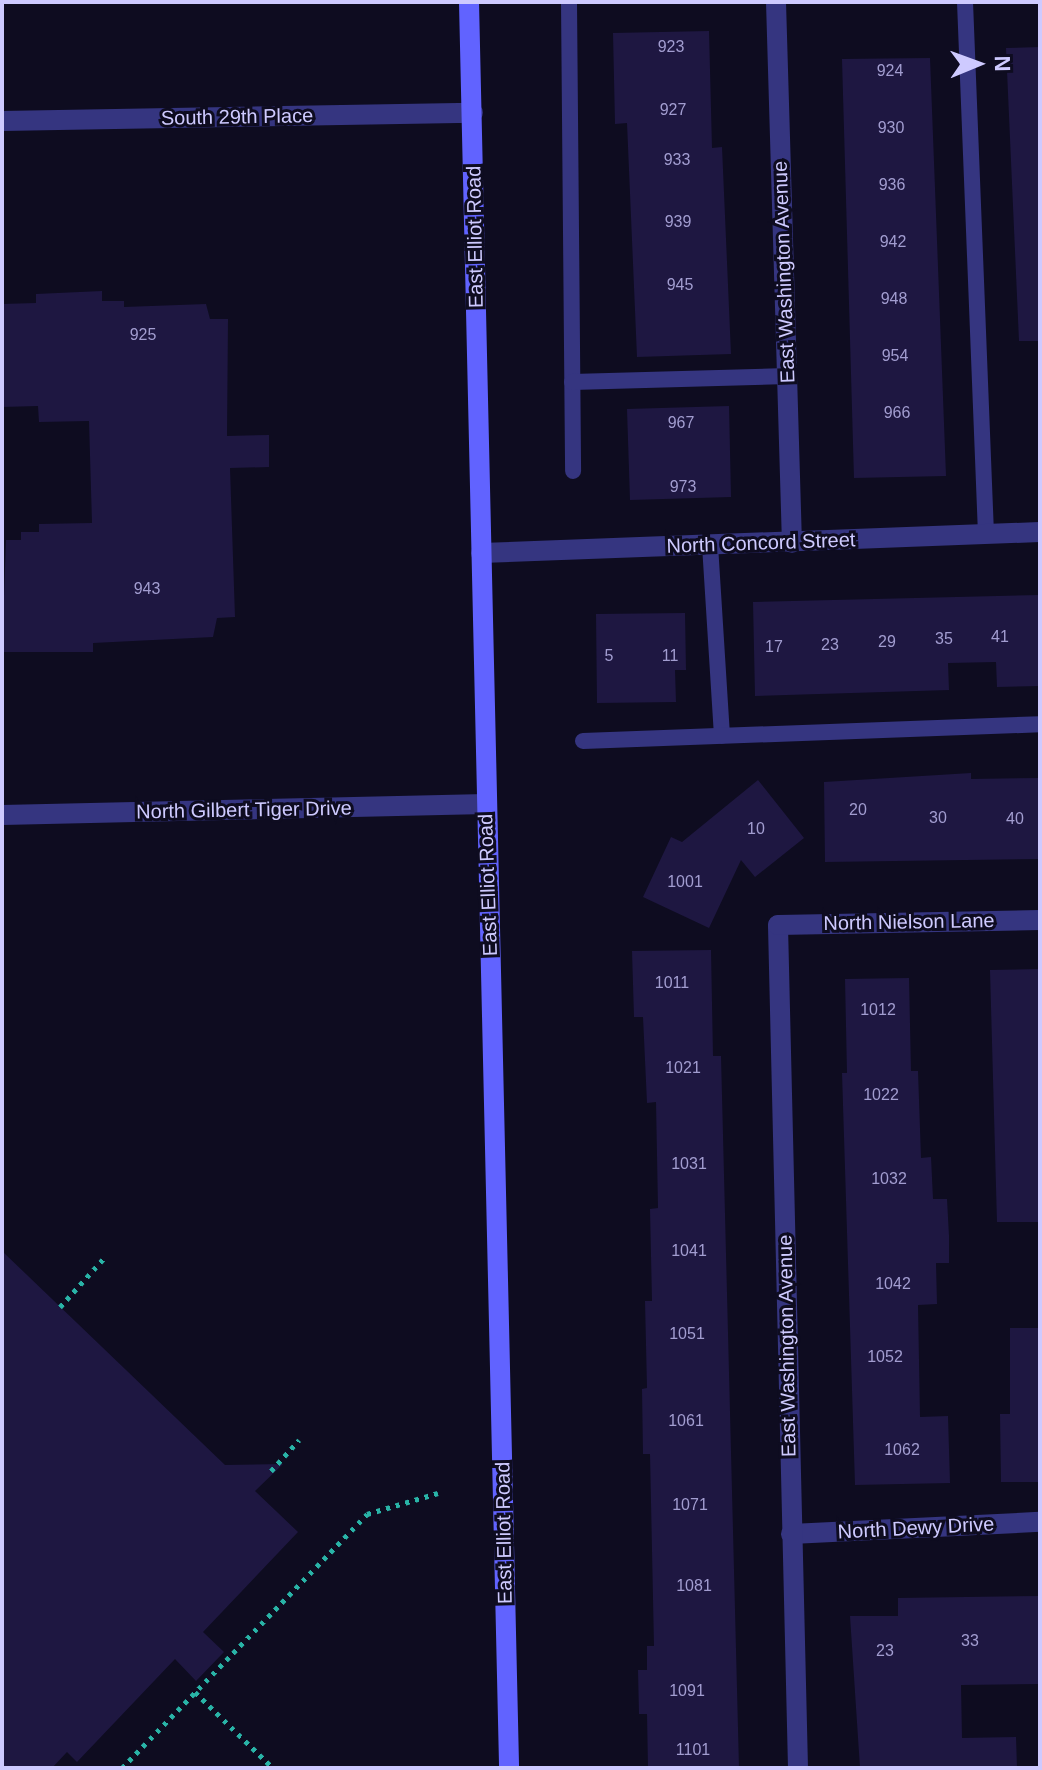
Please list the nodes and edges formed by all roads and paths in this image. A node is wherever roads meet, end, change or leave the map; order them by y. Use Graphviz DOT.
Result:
graph roads {
  1 [pos="469,2"];
  2 [pos="569,2"];
  3 [pos="776,2"];
  4 [pos="965,2"];
  5 [pos="473,113"];
  6 [pos="2,121"];
  7 [pos="787,376"];
  8 [pos="572,382"];
  9 [pos="573,471"];
  10 [pos="1040,532"];
  11 [pos="986,534"];
  12 [pos="792,543"];
  13 [pos="710,545"];
  14 [pos="481,553"];
  15 [pos="1040,724"];
  16 [pos="722,736"];
  17 [pos="583,741"];
  18 [pos="486,804"];
  19 [pos="2,815"];
  20 [pos="1040,920"];
  21 [pos="778,925"];
  22 [pos="106,1256"];
  23 [pos="60,1307"];
  24 [pos="299,1440"];
  25 [pos="271,1471"];
  26 [pos="438,1493"];
  27 [pos="1040,1522"];
  28 [pos="791,1534"];
  29 [pos="195,1692"];
  30 [pos="122,1768"];
  31 [pos="273,1768"];
  32 [pos="509,1768"];
  33 [pos="798,1768"];
  1 -- 5 [label="main road, East Elliot Road"];
  2 -- 8 [label="lane"];
  3 -- 7 [label="street, East Washington Avenue"];
  4 -- 11 [label="lane"];
  5 -- 6 [label="street, South 29th Place"];
  5 -- 14 [label="main road, East Elliot Road"];
  7 -- 8 [label="lane"];
  7 -- 12 [label="street, East Washington Avenue"];
  8 -- 9 [label="lane"];
  10 -- 11 [label="street, North Concord Street"];
  11 -- 12 [label="street, North Concord Street"];
  12 -- 13 [label="street, North Concord Street"];
  13 -- 14 [label="street, North Concord Street"];
  13 -- 16 [label="lane"];
  14 -- 18 [label="main road, East Elliot Road"];
  15 -- 16 [label="lane"];
  16 -- 17 [label="lane"];
  18 -- 19 [label="street, North Gilbert Tiger Drive"];
  18 -- 32 [label="main road, East Elliot Road"];
  20 -- 21 [label="street, North Nielson Lane"];
  21 -- 28 [label="street, East Washington Avenue"];
  22 -- 23 [label="path"];
  24 -- 25 [label="path"];
  26 -- 29 [label="path"];
  27 -- 28 [label="street, North Dewy Drive"];
  28 -- 33 [label="street, East Washington Avenue"];
  29 -- 30 [label="path"];
  29 -- 31 [label="path"];
}
